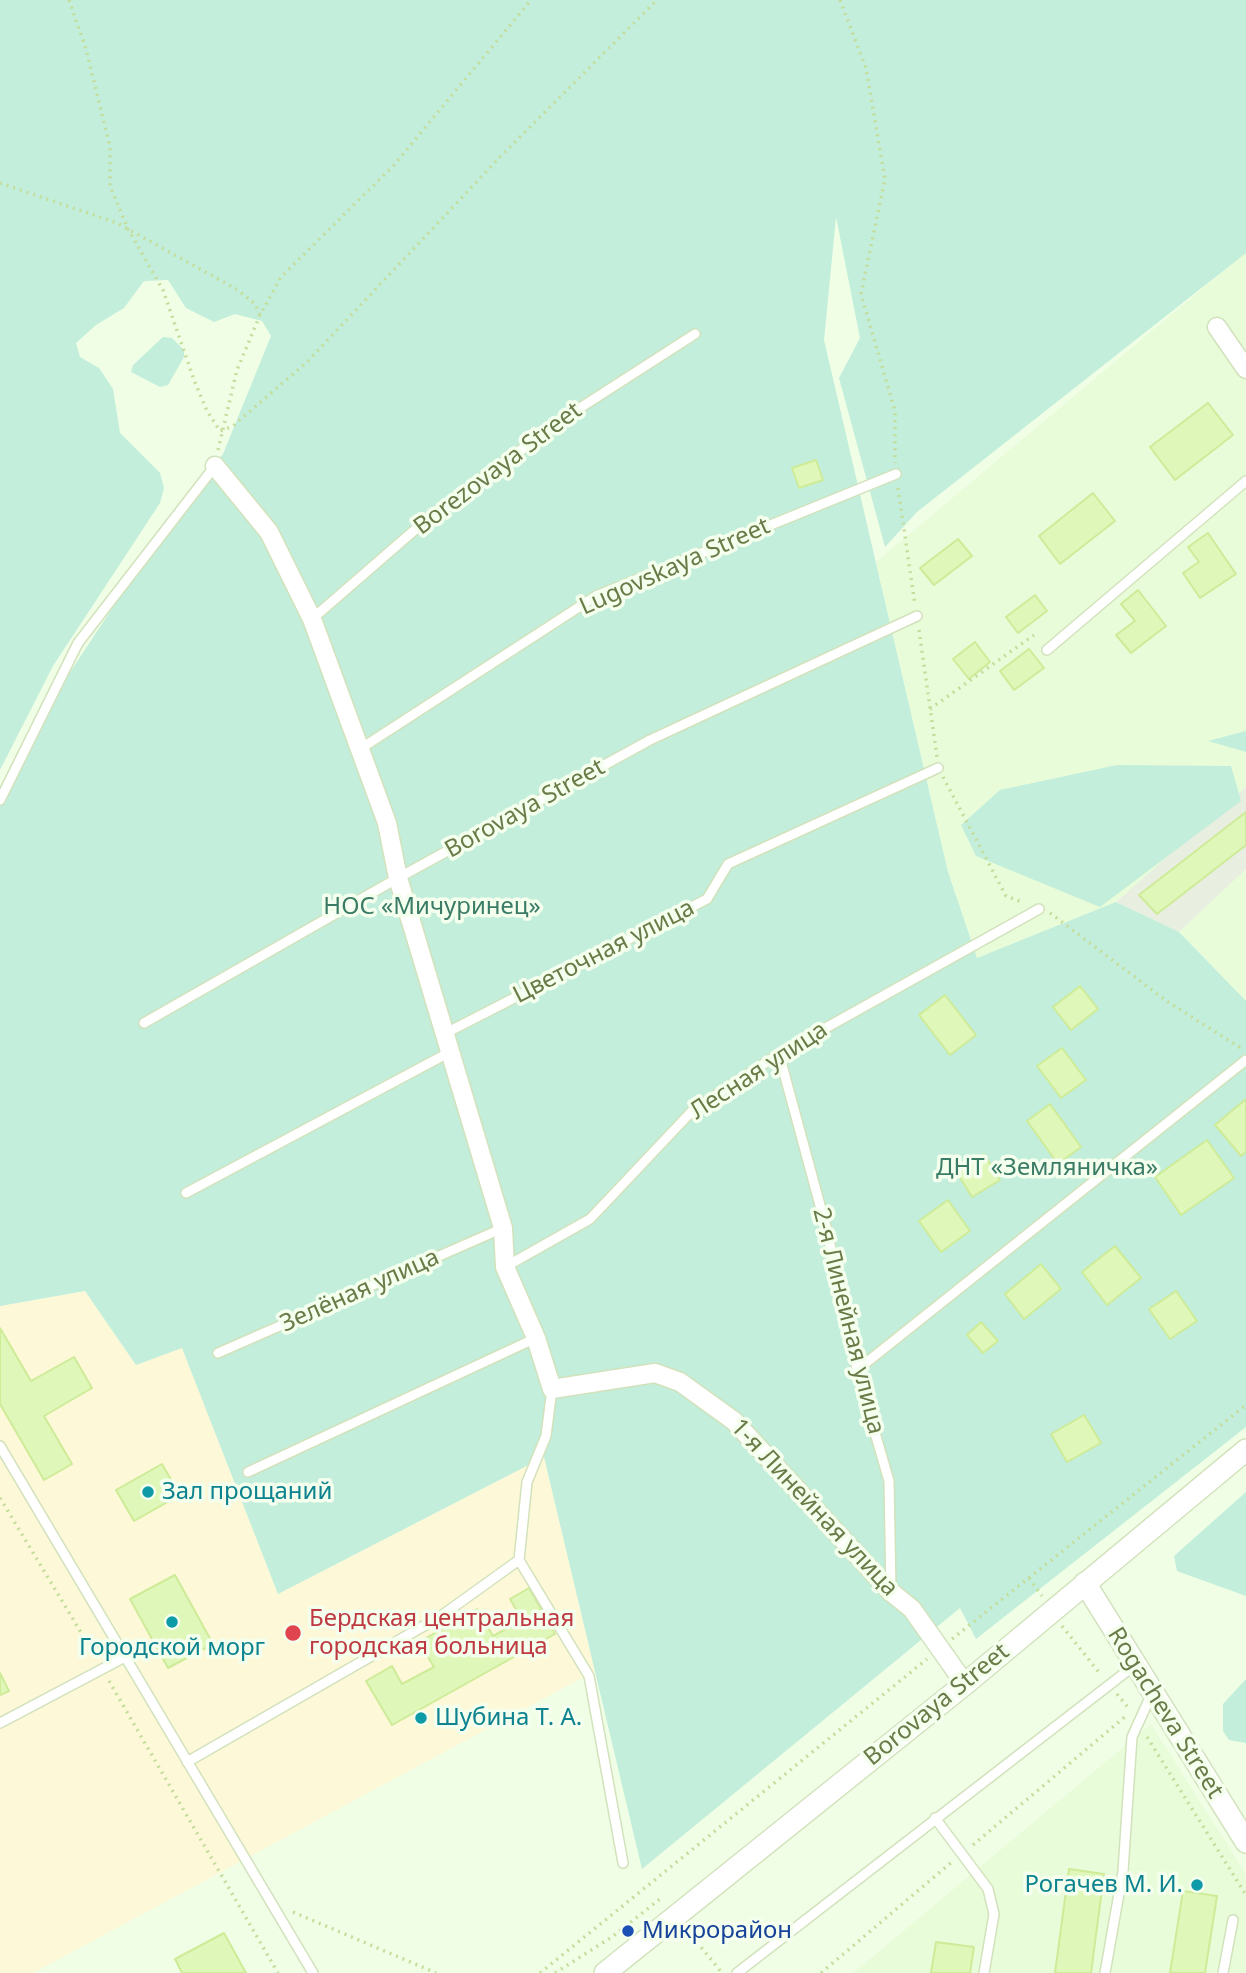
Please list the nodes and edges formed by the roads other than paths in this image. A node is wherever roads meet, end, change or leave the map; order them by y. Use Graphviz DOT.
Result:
graph roads {
  1 [pos="1217,327"];
  2 [pos="695,334"];
  3 [pos="1246,369"];
  4 [pos="215,466"];
  5 [pos="896,474"];
  6 [pos="1246,481"];
  7 [pos="917,616"];
  8 [pos="312,618"];
  9 [pos="1047,650"];
  10 [pos="359,749"];
  11 [pos="938,768"];
  12 [pos="0,800"];
  13 [pos="398,878"];
  14 [pos="1039,909"];
  15 [pos="144,1024"];
  16 [pos="446,1033"];
  17 [pos="452,1052"];
  18 [pos="779,1054"];
  19 [pos="1246,1060"];
  20 [pos="186,1193"];
  21 [pos="503,1228"];
  22 [pos="505,1267"];
  23 [pos="536,1338"];
  24 [pos="218,1353"];
  25 [pos="857,1370"];
  26 [pos="552,1389"];
  27 [pos="0,1446"];
  28 [pos="1246,1450"];
  29 [pos="248,1472"];
  30 [pos="519,1560"];
  31 [pos="1085,1583"];
  32 [pos="891,1592"];
  33 [pos="125,1657"];
  34 [pos="1136,1665"];
  35 [pos="965,1684"];
  36 [pos="1153,1692"];
  37 [pos="0,1723"];
  38 [pos="187,1762"];
  39 [pos="934,1818"];
  40 [pos="1246,1842"];
  41 [pos="623,1863"];
  42 [pos="1233,1920"];
  43 [pos="621,1965"];
  44 [pos="313,1973"];
  45 [pos="605,1973"];
  46 [pos="737,1973"];
  47 [pos="984,1973"];
  48 [pos="1105,1973"];
  49 [pos="1223,1973"];
  1 -- 3 [label="street"];
  2 -- 8 [label="lane, Borezovaya Street"];
  4 -- 8 [label="street"];
  4 -- 12 [label="lane"];
  5 -- 10 [label="lane, Lugovskaya Street"];
  6 -- 9 [label="lane"];
  7 -- 13 [label="lane, Borovaya Street"];
  8 -- 10 [label="street"];
  10 -- 13 [label="street"];
  11 -- 16 [label="lane, Цветочная улица"];
  13 -- 15 [label="lane, Borovaya Street"];
  13 -- 16 [label="street"];
  14 -- 18 [label="lane, Лесная улица"];
  16 -- 17 [label="street"];
  17 -- 20 [label="lane"];
  17 -- 21 [label="street"];
  18 -- 22 [label="lane, Лесная улица"];
  18 -- 25 [label="lane, 2-я Линейная улица"];
  19 -- 25 [label="lane"];
  21 -- 22 [label="street"];
  21 -- 24 [label="lane, Зелёная улица"];
  22 -- 23 [label="street"];
  23 -- 26 [label="street"];
  23 -- 29 [label="lane"];
  25 -- 32 [label="lane, 2-я Линейная улица"];
  26 -- 30 [label="lane"];
  26 -- 32 [label="street, 1-я Линейная улица"];
  27 -- 33 [label="lane"];
  28 -- 31 [label="street, Borovaya Street"];
  30 -- 38 [label="lane"];
  30 -- 41 [label="lane"];
  31 -- 34 [label="street, Rogacheva Street"];
  31 -- 35 [label="street, Borovaya Street"];
  32 -- 35 [label="street, 1-я Линейная улица"];
  33 -- 37 [label="lane"];
  33 -- 38 [label="lane"];
  34 -- 36 [label="street, Rogacheva Street"];
  34 -- 39 [label="lane"];
  35 -- 43 [label="street, Borovaya Street"];
  36 -- 40 [label="street, Rogacheva Street"];
  36 -- 48 [label="lane"];
  38 -- 44 [label="lane"];
  39 -- 46 [label="lane"];
  39 -- 47 [label="lane"];
  42 -- 49 [label="lane"];
  43 -- 45 [label="street, Borovaya Street"];
}
